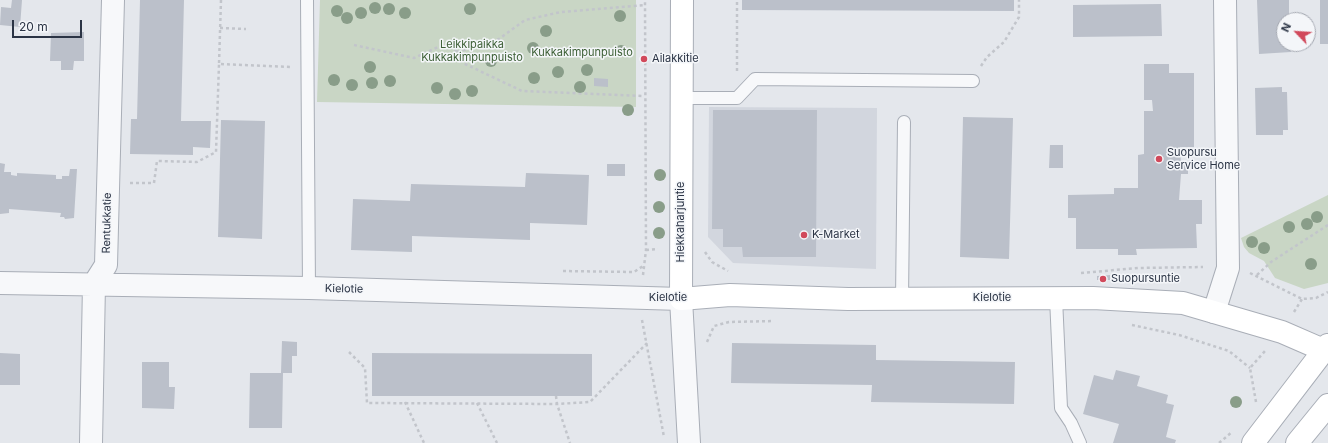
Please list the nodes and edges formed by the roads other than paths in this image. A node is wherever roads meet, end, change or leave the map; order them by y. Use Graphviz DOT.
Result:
graph roads {
  1 [pos="113,0"];
  2 [pos="307,0"];
  3 [pos="682,0"];
  4 [pos="1225,0"];
  5 [pos="973,80"];
  6 [pos="682,98"];
  7 [pos="904,122"];
  8 [pos="0,283"];
  9 [pos="94,284"];
  10 [pos="309,288"];
  11 [pos="1056,298"];
  12 [pos="682,299"];
  13 [pos="902,299"];
  14 [pos="1214,312"];
  15 [pos="1327,349"];
  16 [pos="1328,405"];
  17 [pos="91,443"];
  18 [pos="689,443"];
  19 [pos="1080,443"];
  20 [pos="1253,443"];
  21 [pos="1297,443"];
  1 -- 9 [label="street, Rentukkatie"];
  2 -- 10 [label="lane"];
  3 -- 6 [label="street, Hiekkaharjuntie"];
  4 -- 14 [label="street"];
  5 -- 6 [label="lane"];
  6 -- 12 [label="street, Hiekkaharjuntie"];
  7 -- 13 [label="lane"];
  8 -- 9 [label="street, Kielotie"];
  9 -- 10 [label="street, Kielotie"];
  9 -- 17 [label="street"];
  10 -- 12 [label="street, Kielotie"];
  11 -- 13 [label="street, Kielotie"];
  11 -- 14 [label="street, Kielotie"];
  11 -- 19 [label="lane"];
  12 -- 13 [label="street, Kielotie"];
  12 -- 18 [label="street, Hiekkaharjuntie"];
  14 -- 15 [label="street, Kielotie"];
  15 -- 20 [label="street"];
  16 -- 21 [label="street"];
}
